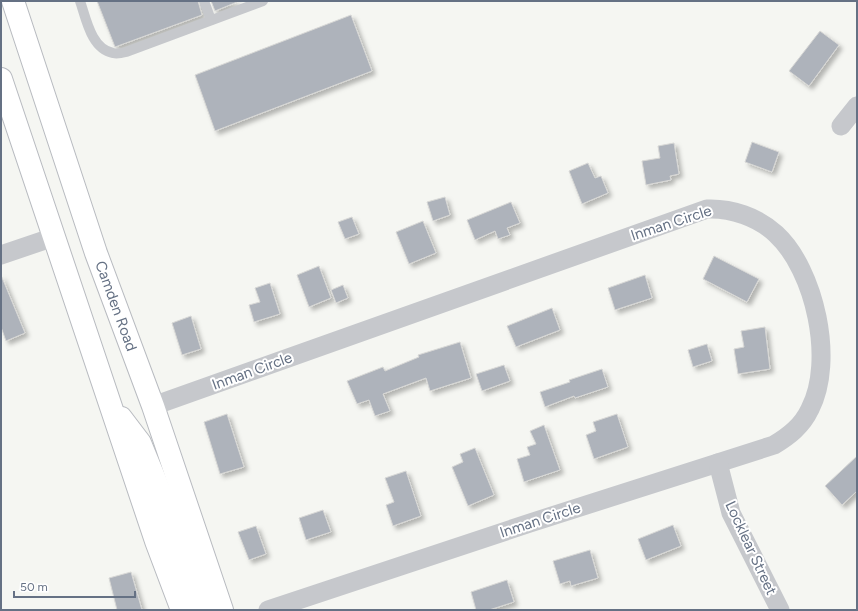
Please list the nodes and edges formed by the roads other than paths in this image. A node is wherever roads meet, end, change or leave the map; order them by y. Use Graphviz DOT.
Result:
graph roads {
  1 [pos="13,1"];
  2 [pos="80,1"];
  3 [pos="204,1"];
  4 [pos="263,1"];
  5 [pos="211,20"];
  6 [pos="1,79"];
  7 [pos="857,106"];
  8 [pos="841,126"];
  9 [pos="54,237"];
  10 [pos="1,255"];
  11 [pos="110,403"];
  12 [pos="153,406"];
  13 [pos="718,463"];
  14 [pos="182,610"];
  15 [pos="202,610"];
  16 [pos="222,610"];
  17 [pos="268,610"];
  18 [pos="780,610"];
  1 -- 12 [label="main road, Camden Road"];
  2 -- 5 [label="lane"];
  3 -- 5 [label="lane"];
  4 -- 5 [label="lane"];
  6 -- 9 [label="main road"];
  7 -- 8 [label="street"];
  9 -- 10 [label="street"];
  9 -- 11 [label="main road"];
  11 -- 14 [label="main road"];
  11 -- 15 [label="main road"];
  12 -- 13 [label="street, Inman Circle"];
  12 -- 16 [label="main road, Camden Road"];
  13 -- 17 [label="street, Inman Circle"];
  13 -- 18 [label="street, Locklear Street"];
}
